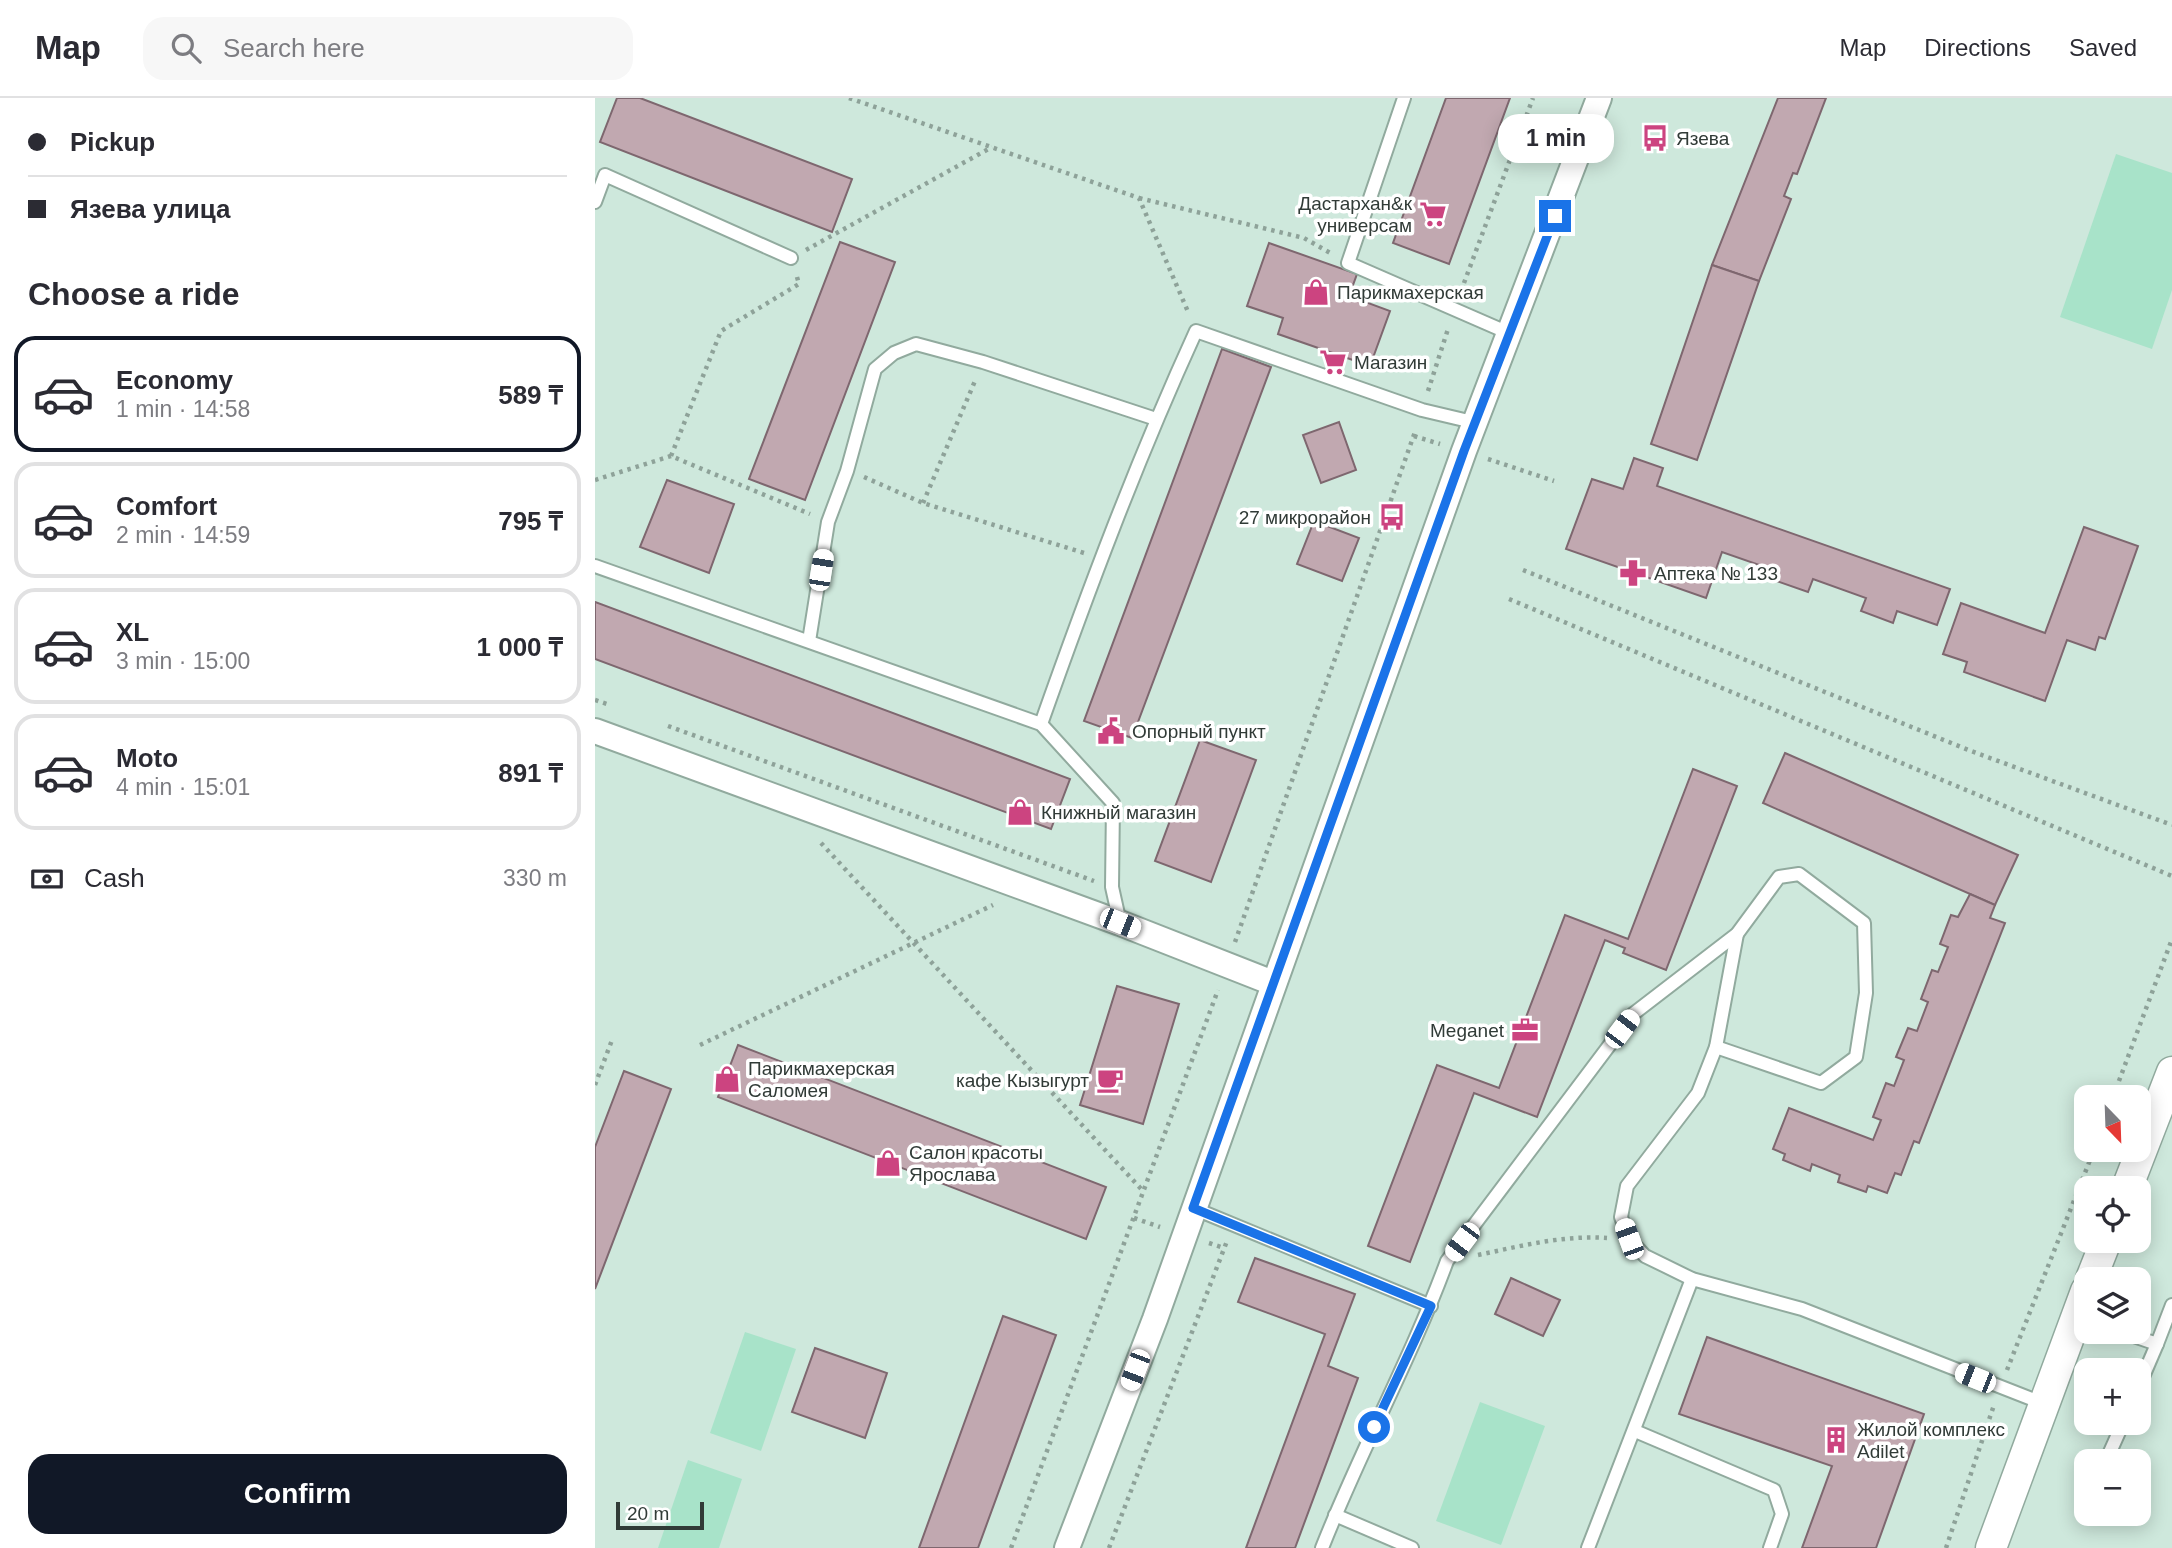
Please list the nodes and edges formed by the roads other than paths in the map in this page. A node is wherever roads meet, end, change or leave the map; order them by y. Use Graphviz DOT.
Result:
graph roads {
  1 [pos="1404,98"];
  2 [pos="1599,98"];
  3 [pos="595,202"];
  4 [pos="791,258"];
  5 [pos="1511,334"];
  6 [pos="1156,419"];
  7 [pos="1477,423"];
  8 [pos="595,566"];
  9 [pos="809,641"];
  10 [pos="1041,724"];
  11 [pos="595,731"];
  12 [pos="1120,923"];
  13 [pos="1737,934"];
  14 [pos="1273,984"];
  15 [pos="1716,1047"];
  16 [pos="2169,1089"];
  17 [pos="2132,1176"];
  18 [pos="1193,1208"];
  19 [pos="1692,1279"];
  20 [pos="2172,1305"];
  21 [pos="1431,1306"];
  22 [pos="2074,1330"];
  23 [pos="2151,1342"];
  24 [pos="2157,1344"];
  25 [pos="2151,1358"];
  26 [pos="2042,1403"];
  27 [pos="1635,1431"];
  28 [pos="1335,1516"];
  29 [pos="1067,1548"];
  30 [pos="1322,1548"];
  31 [pos="1412,1548"];
  32 [pos="1588,1548"];
  33 [pos="1770,1548"];
  34 [pos="1991,1548"];
  1 -- 5 [label="lane"];
  2 -- 5 [label="street"];
  3 -- 4 [label="lane"];
  5 -- 7 [label="street"];
  6 -- 7 [label="lane"];
  6 -- 9 [label="lane"];
  6 -- 10 [label="lane"];
  7 -- 14 [label="street"];
  8 -- 9 [label="lane"];
  9 -- 10 [label="lane"];
  10 -- 12 [label="lane"];
  11 -- 12 [label="street"];
  12 -- 14 [label="street"];
  13 -- 15 [label="lane"];
  13 -- 15 [label="lane"];
  13 -- 21 [label="lane"];
  14 -- 18 [label="street"];
  15 -- 19 [label="lane"];
  16 -- 17 [label="street"];
  18 -- 21 [label="lane"];
  18 -- 29 [label="street"];
  19 -- 26 [label="lane"];
  19 -- 27 [label="lane"];
  20 -- 24 [label="lane"];
  21 -- 28 [label="lane"];
  22 -- 26 [label="street"];
  23 -- 24 [label="lane"];
  24 -- 25 [label="lane"];
  26 -- 34 [label="street"];
  27 -- 32 [label="lane"];
  27 -- 33 [label="lane"];
  28 -- 30 [label="lane"];
  28 -- 31 [label="lane"];
}
